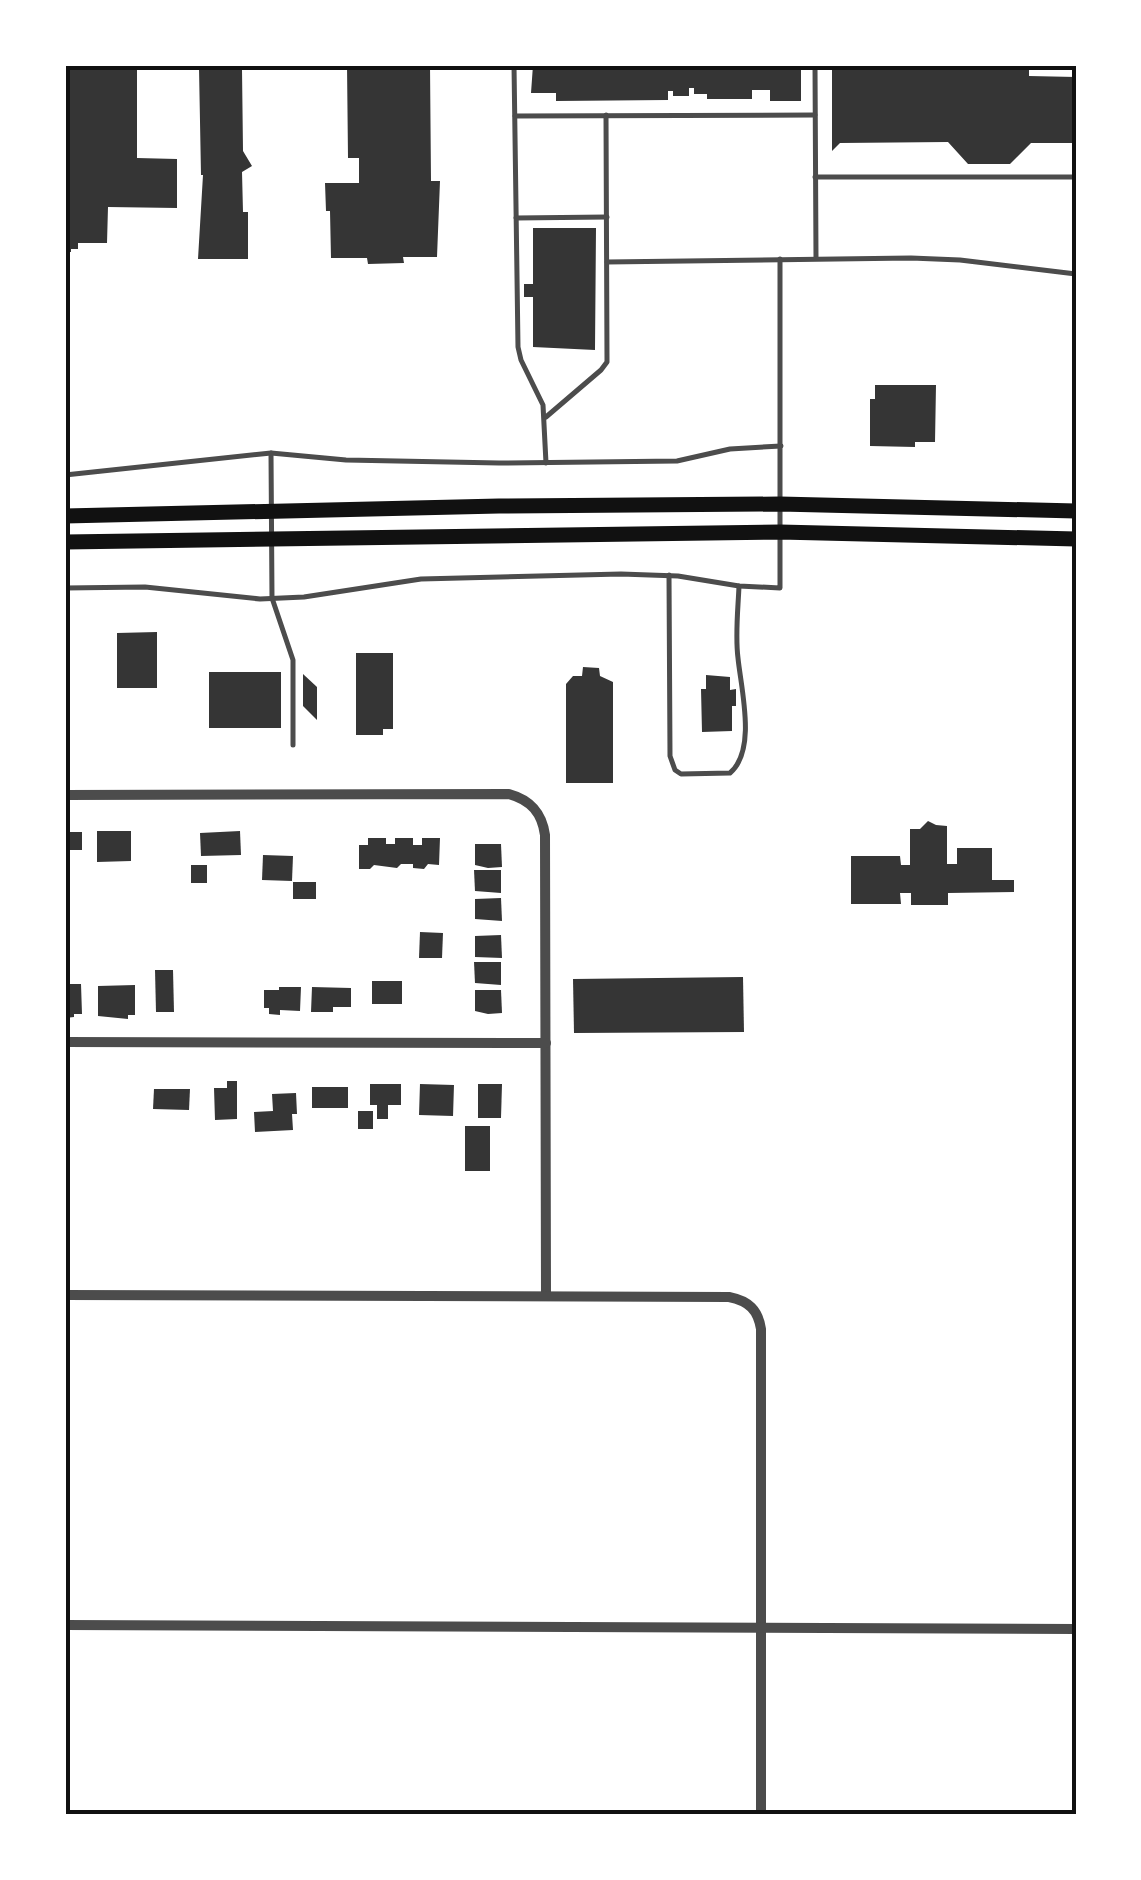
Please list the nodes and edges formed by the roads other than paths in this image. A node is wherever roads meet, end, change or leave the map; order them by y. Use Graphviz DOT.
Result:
graph roads {
  1 [pos="514,65"];
  2 [pos="816,65"];
  3 [pos="815,114"];
  4 [pos="514,116"];
  5 [pos="606,116"];
  6 [pos="815,177"];
  7 [pos="1076,177"];
  8 [pos="516,218"];
  9 [pos="607,218"];
  10 [pos="816,258"];
  11 [pos="780,259"];
  12 [pos="607,262"];
  13 [pos="1076,274"];
  14 [pos="546,417"];
  15 [pos="781,446"];
  16 [pos="271,454"];
  17 [pos="546,463"];
  18 [pos="65,475"];
  19 [pos="780,504"];
  20 [pos="1076,511"];
  21 [pos="272,512"];
  22 [pos="65,516"];
  23 [pos="780,527"];
  24 [pos="272,538"];
  25 [pos="1076,538"];
  26 [pos="65,542"];
  27 [pos="668,575"];
  28 [pos="739,586"];
  29 [pos="65,588"];
  30 [pos="272,598"];
  31 [pos="293,746"];
  32 [pos="65,795"];
  33 [pos="65,1042"];
  34 [pos="546,1043"];
  35 [pos="65,1295"];
  36 [pos="546,1296"];
  37 [pos="65,1625"];
  38 [pos="761,1628"];
  39 [pos="1076,1630"];
  40 [pos="761,1815"];
  1 -- 4 [label="lane"];
  2 -- 3 [label="lane"];
  3 -- 5 [label="lane"];
  3 -- 6 [label="lane"];
  4 -- 5 [label="lane"];
  4 -- 8 [label="lane"];
  5 -- 9 [label="lane"];
  6 -- 7 [label="lane"];
  6 -- 10 [label="lane"];
  8 -- 9 [label="lane"];
  8 -- 14 [label="lane"];
  9 -- 12 [label="lane"];
  10 -- 11 [label="lane"];
  10 -- 13 [label="lane"];
  11 -- 12 [label="lane"];
  11 -- 15 [label="lane"];
  12 -- 14 [label="lane"];
  14 -- 17 [label="lane"];
  15 -- 17 [label="lane"];
  15 -- 19 [label="lane"];
  16 -- 17 [label="lane"];
  16 -- 18 [label="lane"];
  16 -- 21 [label="lane"];
  19 -- 20 [label="main road"];
  19 -- 21 [label="main road"];
  19 -- 23 [label="lane"];
  21 -- 22 [label="main road"];
  21 -- 24 [label="lane"];
  23 -- 24 [label="main road"];
  23 -- 25 [label="main road"];
  23 -- 28 [label="lane"];
  24 -- 26 [label="main road"];
  24 -- 30 [label="lane"];
  27 -- 28 [label="lane"];
  27 -- 28 [label="lane"];
  27 -- 30 [label="lane"];
  29 -- 30 [label="lane"];
  30 -- 31 [label="lane"];
  32 -- 34 [label="street"];
  33 -- 34 [label="street"];
  34 -- 36 [label="street"];
  35 -- 36 [label="street"];
  36 -- 38 [label="street"];
  37 -- 38 [label="street"];
  38 -- 39 [label="street"];
  38 -- 40 [label="street"];
}
